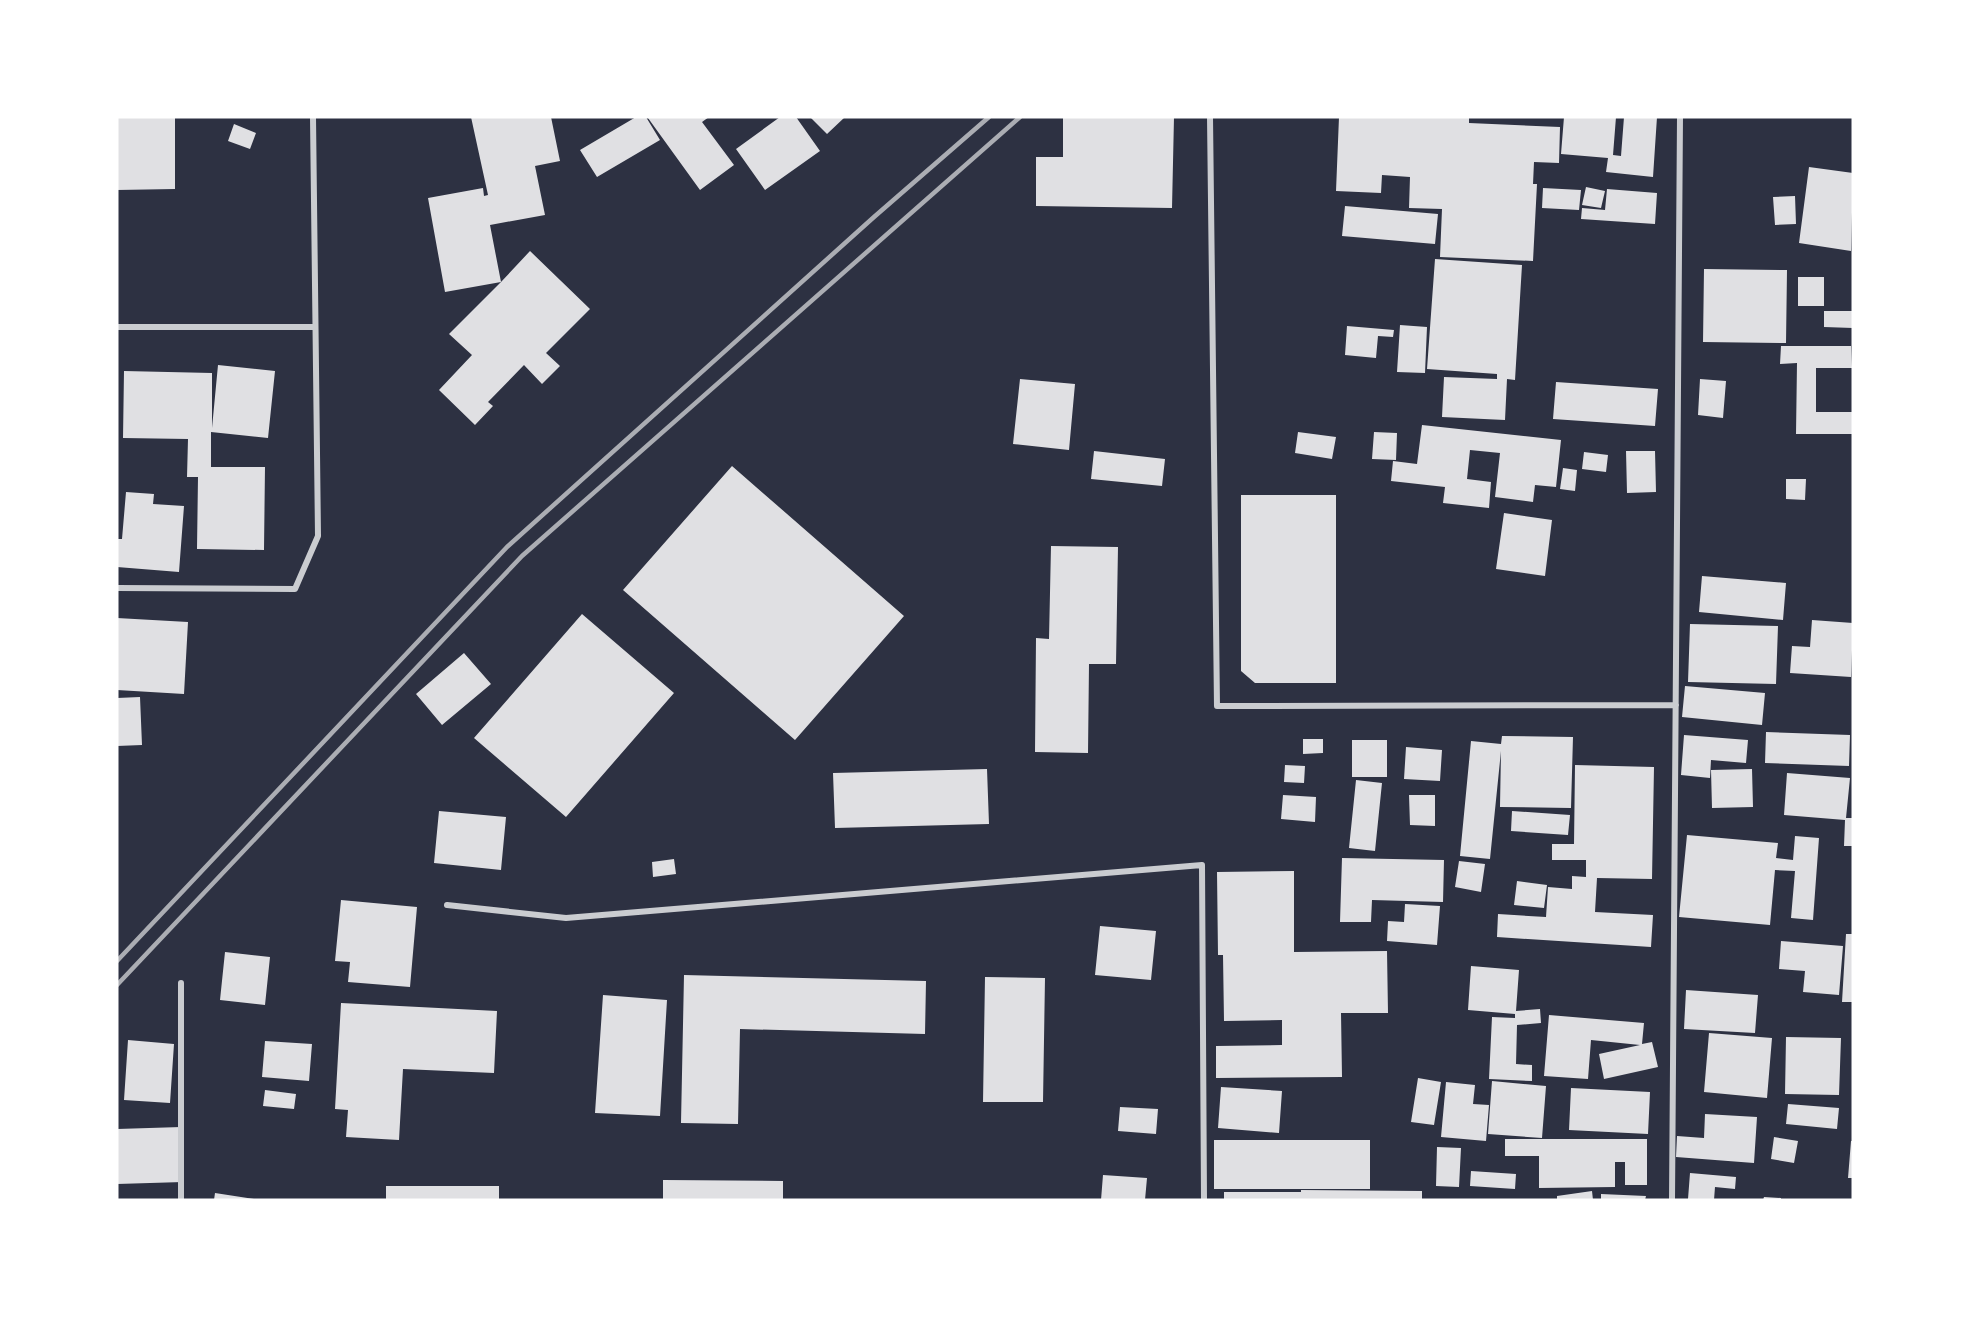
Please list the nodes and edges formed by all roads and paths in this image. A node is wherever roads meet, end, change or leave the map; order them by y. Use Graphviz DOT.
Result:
graph roads {
  1 [pos="313,117"];
  2 [pos="1210,117"];
  3 [pos="1680,117"];
  4 [pos="117,327"];
  5 [pos="315,327"];
  6 [pos="117,588"];
  7 [pos="1676,705"];
  8 [pos="447,905"];
  9 [pos="181,983"];
  10 [pos="181,1200"];
  11 [pos="1204,1200"];
  12 [pos="1672,1200"];
  1 -- 5 [label="street"];
  2 -- 7 [label="street"];
  3 -- 7 [label="street"];
  4 -- 5 [label="street"];
  5 -- 6 [label="street"];
  7 -- 12 [label="street"];
  8 -- 11 [label="street"];
  9 -- 10 [label="street"];
}
